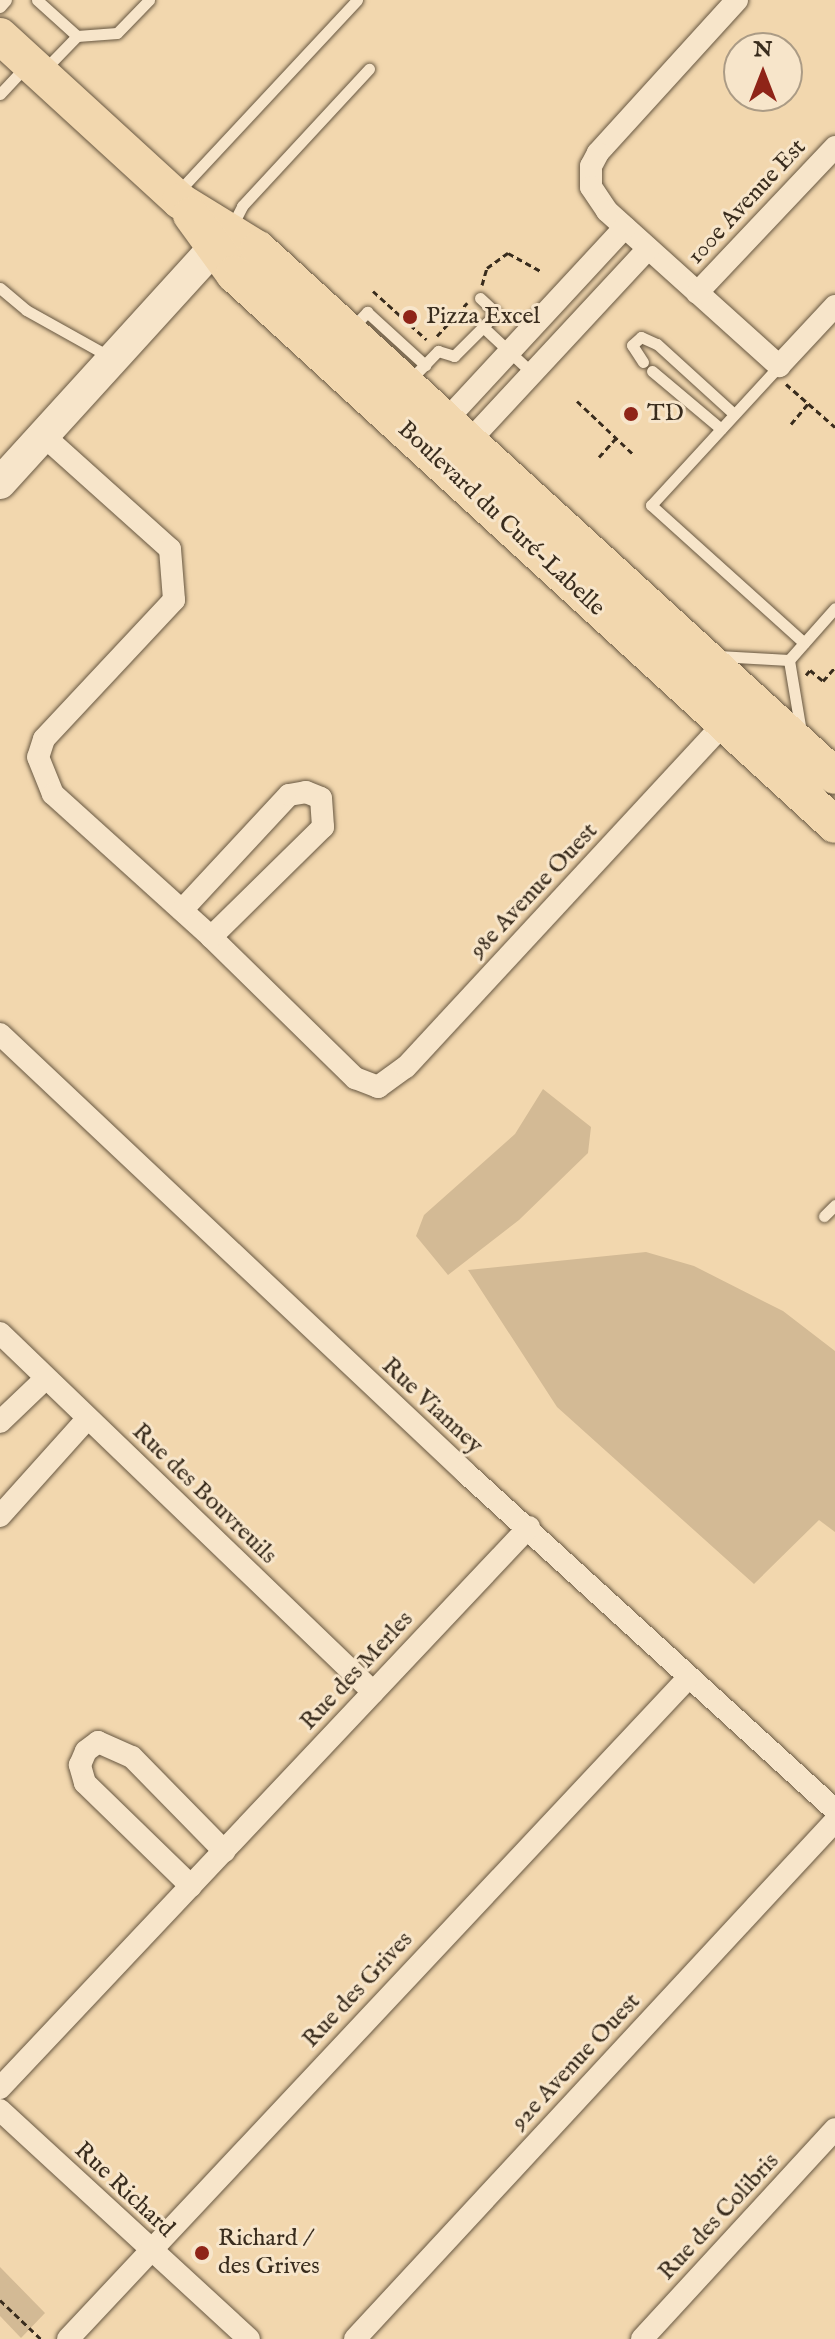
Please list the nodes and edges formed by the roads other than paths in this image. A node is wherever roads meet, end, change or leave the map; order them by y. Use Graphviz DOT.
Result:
graph roads {
  1 [pos="6,0"];
  2 [pos="37,0"];
  3 [pos="149,0"];
  4 [pos="357,0"];
  5 [pos="737,0"];
  6 [pos="0,7"];
  7 [pos="0,36"];
  8 [pos="77,36"];
  9 [pos="35,68"];
  10 [pos="369,69"];
  11 [pos="0,94"];
  12 [pos="835,147"];
  13 [pos="177,198"];
  14 [pos="625,227"];
  15 [pos="648,249"];
  16 [pos="226,251"];
  17 [pos="0,288"];
  18 [pos="697,293"];
  19 [pos="474,300"];
  20 [pos="835,306"];
  21 [pos="483,327"];
  22 [pos="510,352"];
  23 [pos="116,361"];
  24 [pos="532,373"];
  25 [pos="781,374"];
  26 [pos="415,375"];
  27 [pos="734,414"];
  28 [pos="721,429"];
  29 [pos="44,436"];
  30 [pos="445,444"];
  31 [pos="0,483"];
  32 [pos="835,608"];
  33 [pos="804,643"];
  34 [pos="704,656"];
  35 [pos="789,660"];
  36 [pos="749,697"];
  37 [pos="724,724"];
  38 [pos="805,748"];
  39 [pos="835,776"];
  40 [pos="835,825"];
  41 [pos="182,910"];
  42 [pos="211,937"];
  43 [pos="0,1034"];
  44 [pos="835,1205"];
  45 [pos="824,1216"];
  46 [pos="0,1333"];
  47 [pos="44,1380"];
  48 [pos="87,1419"];
  49 [pos="0,1422"];
  50 [pos="0,1516"];
  51 [pos="529,1527"];
  52 [pos="688,1678"];
  53 [pos="373,1692"];
  54 [pos="835,1810"];
  55 [pos="835,1821"];
  56 [pos="224,1851"];
  57 [pos="191,1886"];
  58 [pos="0,2088"];
  59 [pos="0,2110"];
  60 [pos="835,2129"];
  61 [pos="149,2250"];
  62 [pos="68,2339"];
  63 [pos="249,2339"];
  64 [pos="355,2339"];
  65 [pos="642,2339"];
  1 -- 6 [label="lane"];
  2 -- 8 [label="lane"];
  3 -- 8 [label="lane"];
  4 -- 13 [label="lane"];
  5 -- 14 [label="street"];
  7 -- 9 [label="main road, Boulevard du Curé-Labelle"];
  8 -- 9 [label="lane"];
  9 -- 11 [label="lane"];
  9 -- 13 [label="main road, Boulevard du Curé-Labelle"];
  10 -- 16 [label="lane"];
  12 -- 18 [label="street, 100e Avenue Est"];
  13 -- 16 [label="main road, Boulevard du Curé-Labelle"];
  14 -- 15 [label="street"];
  14 -- 22 [label="street"];
  15 -- 18 [label="street"];
  15 -- 24 [label="street, 100e Avenue Est"];
  16 -- 23 [label="street"];
  16 -- 26 [label="main road, Boulevard du Curé-Labelle"];
  16 -- 30 [label="main road, Boulevard du Curé-Labelle"];
  17 -- 23 [label="lane"];
  18 -- 25 [label="street"];
  19 -- 21 [label="lane"];
  20 -- 25 [label="street"];
  21 -- 22 [label="lane"];
  21 -- 26 [label="lane"];
  22 -- 24 [label="lane"];
  22 -- 30 [label="street"];
  23 -- 29 [label="street"];
  24 -- 30 [label="street, 100e Avenue Est"];
  25 -- 27 [label="lane"];
  26 -- 30 [label="main road, Boulevard du Curé-Labelle"];
  27 -- 28 [label="lane"];
  27 -- 28 [label="lane"];
  28 -- 33 [label="lane"];
  29 -- 31 [label="street"];
  29 -- 41 [label="street"];
  30 -- 34 [label="main road, Boulevard du Curé-Labelle"];
  30 -- 37 [label="main road, Boulevard du Curé-Labelle"];
  32 -- 33 [label="lane"];
  33 -- 35 [label="lane"];
  34 -- 35 [label="lane"];
  34 -- 36 [label="main road, Boulevard du Curé-Labelle"];
  35 -- 38 [label="lane"];
  36 -- 37 [label="street, 98e Avenue Ouest"];
  36 -- 38 [label="main road, Boulevard du Curé-Labelle"];
  37 -- 40 [label="main road, Boulevard du Curé-Labelle"];
  37 -- 42 [label="street, 98e Avenue Ouest"];
  38 -- 39 [label="main road, Boulevard du Curé-Labelle"];
  41 -- 42 [label="street"];
  41 -- 42 [label="street"];
  43 -- 51 [label="street, Rue Vianney"];
  44 -- 45 [label="lane"];
  46 -- 47 [label="street, Rue des Bouvreuils"];
  47 -- 48 [label="street, Rue des Bouvreuils"];
  47 -- 49 [label="street"];
  48 -- 50 [label="street"];
  48 -- 53 [label="street, Rue des Bouvreuils"];
  51 -- 52 [label="street, Rue Vianney"];
  51 -- 53 [label="street, Rue des Merles"];
  52 -- 54 [label="street, Rue Vianney"];
  52 -- 61 [label="street, Rue des Grives"];
  53 -- 56 [label="street, Rue des Merles"];
  55 -- 64 [label="street, 92e Avenue Ouest"];
  56 -- 57 [label="street, Rue des Merles"];
  56 -- 57 [label="street"];
  57 -- 58 [label="street, Rue des Merles"];
  59 -- 61 [label="street, Rue Richard"];
  60 -- 65 [label="street, Rue des Colibris"];
  61 -- 62 [label="street, Rue des Grives"];
  61 -- 63 [label="street, Rue Richard"];
}
